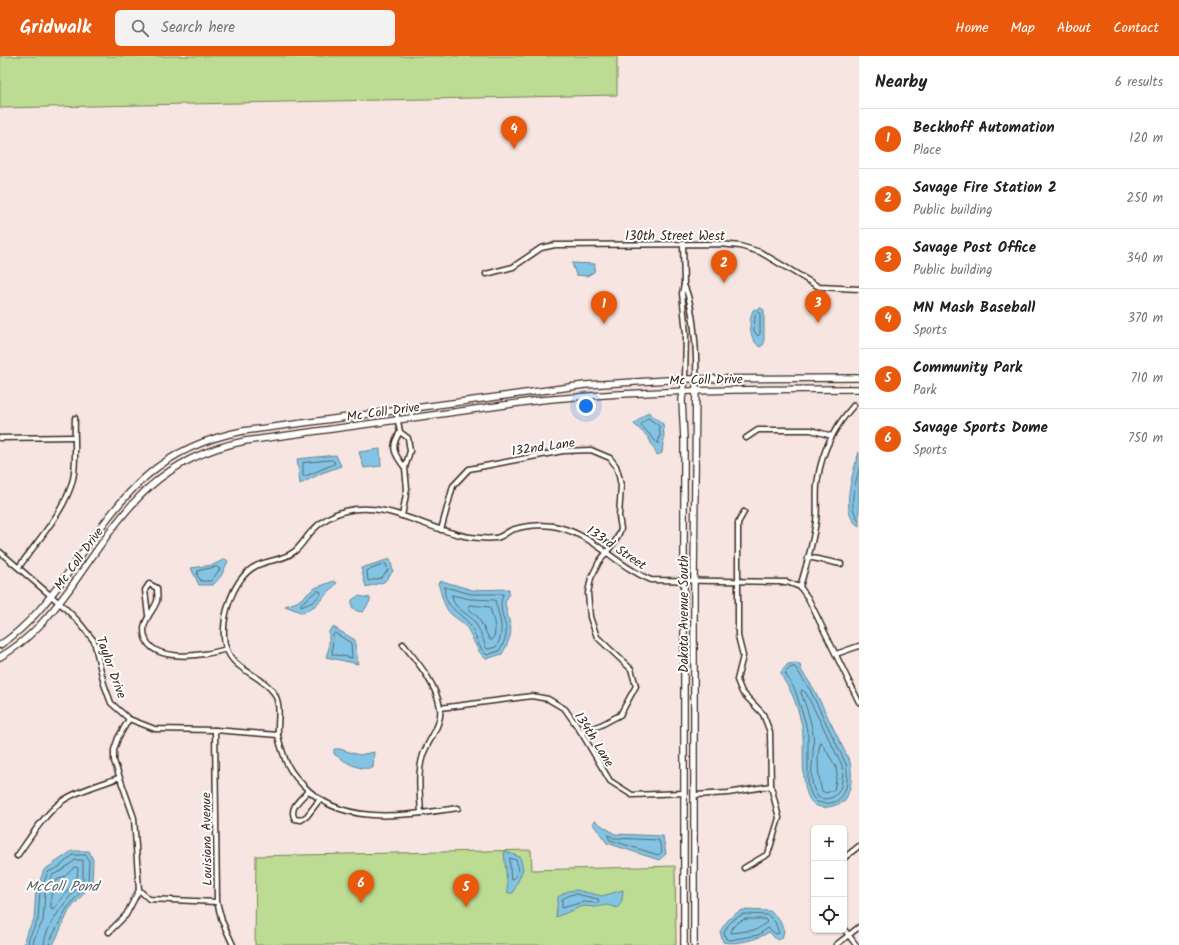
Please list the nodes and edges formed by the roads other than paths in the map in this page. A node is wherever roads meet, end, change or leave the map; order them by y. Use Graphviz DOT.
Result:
graph roads {
  1 [pos="683,244"];
  2 [pos="486,274"];
  3 [pos="684,285"];
  4 [pos="859,289"];
  5 [pos="859,378"];
  6 [pos="685,379"];
  7 [pos="696,379"];
  8 [pos="859,388"];
  9 [pos="684,390"];
  10 [pos="696,390"];
  11 [pos="854,405"];
  12 [pos="396,410"];
  13 [pos="75,418"];
  14 [pos="398,420"];
  15 [pos="400,432"];
  16 [pos="832,436"];
  17 [pos="74,437"];
  18 [pos="0,438"];
  19 [pos="746,438"];
  20 [pos="405,468"];
  21 [pos="744,512"];
  22 [pos="402,516"];
  23 [pos="441,530"];
  24 [pos="0,552"];
  25 [pos="607,552"];
  26 [pos="808,557"];
  27 [pos="841,564"];
  28 [pos="19,567"];
  29 [pos="684,580"];
  30 [pos="694,580"];
  31 [pos="738,581"];
  32 [pos="800,587"];
  33 [pos="51,596"];
  34 [pos="59,603"];
  35 [pos="148,615"];
  36 [pos="403,644"];
  37 [pos="0,645"];
  38 [pos="859,646"];
  39 [pos="226,649"];
  40 [pos="836,654"];
  41 [pos="0,657"];
  42 [pos="859,702"];
  43 [pos="440,708"];
  44 [pos="129,719"];
  45 [pos="215,730"];
  46 [pos="581,732"];
  47 [pos="278,735"];
  48 [pos="118,778"];
  49 [pos="771,786"];
  50 [pos="308,791"];
  51 [pos="684,793"];
  52 [pos="694,795"];
  53 [pos="320,799"];
  54 [pos="458,808"];
  55 [pos="421,813"];
  56 [pos="859,846"];
  57 [pos="18,856"];
  58 [pos="847,856"];
  59 [pos="744,868"];
  60 [pos="139,890"];
  61 [pos="217,902"];
  62 [pos="859,927"];
  63 [pos="109,932"];
  64 [pos="848,935"];
  65 [pos="233,945"];
  66 [pos="684,945"];
  67 [pos="694,945"];
  68 [pos="836,945"];
  69 [pos="856,945"];
  1 -- 2 [label="street, 130th Street West"];
  1 -- 3 [label="street, Dakota Avenue South"];
  1 -- 4 [label="street, 130th Street West"];
  3 -- 6 [label="street, Dakota Avenue South"];
  3 -- 7 [label="street, Dakota Avenue South"];
  5 -- 7 [label="main road, Mc Coll Drive"];
  6 -- 7 [label="main road, Mc Coll Drive"];
  6 -- 9 [label="main road, Dakota Avenue South"];
  6 -- 12 [label="main road, Mc Coll Drive"];
  7 -- 10 [label="main road, Dakota Avenue South"];
  8 -- 10 [label="main road, Mc Coll Drive"];
  9 -- 10 [label="main road, Mc Coll Drive"];
  9 -- 14 [label="main road, Mc Coll Drive"];
  9 -- 29 [label="main road, Dakota Avenue South"];
  10 -- 30 [label="main road, Dakota Avenue South"];
  11 -- 16 [label="street"];
  12 -- 14 [label="street"];
  12 -- 33 [label="main road, Mc Coll Drive"];
  13 -- 17 [label="street"];
  14 -- 15 [label="street"];
  14 -- 34 [label="main road, Mc Coll Drive"];
  15 -- 20 [label="street"];
  15 -- 20 [label="street"];
  16 -- 19 [label="street"];
  16 -- 26 [label="street"];
  17 -- 18 [label="street"];
  17 -- 28 [label="street"];
  20 -- 22 [label="street"];
  21 -- 31 [label="street"];
  22 -- 23 [label="street, 133rd Street"];
  22 -- 39 [label="street, 133rd Street"];
  23 -- 25 [label="street, 133rd Street"];
  23 -- 25 [label="street, 132nd Lane"];
  24 -- 28 [label="street, Taylor Drive"];
  25 -- 29 [label="street, 133rd Street"];
  25 -- 46 [label="street, 132nd Lane"];
  26 -- 27 [label="street"];
  26 -- 32 [label="street"];
  28 -- 33 [label="street, Taylor Drive"];
  29 -- 30 [label="street, 133rd Street"];
  29 -- 51 [label="main road, Dakota Avenue South"];
  30 -- 31 [label="street, 133rd Street"];
  30 -- 52 [label="main road, Dakota Avenue South"];
  31 -- 32 [label="street, 133rd Street"];
  31 -- 49 [label="street"];
  32 -- 40 [label="street"];
  33 -- 34 [label="street, Taylor Drive"];
  33 -- 37 [label="main road, Mc Coll Drive"];
  34 -- 41 [label="main road, Mc Coll Drive"];
  34 -- 44 [label="street, Taylor Drive"];
  35 -- 35 [label="street"];
  35 -- 39 [label="street"];
  36 -- 43 [label="street"];
  38 -- 40 [label="street"];
  39 -- 47 [label="street"];
  40 -- 42 [label="street"];
  43 -- 46 [label="street, 134th Lane"];
  43 -- 55 [label="street"];
  44 -- 45 [label="street, Taylor Drive"];
  44 -- 48 [label="street"];
  45 -- 47 [label="street, Taylor Drive"];
  45 -- 61 [label="street, Louisiana Avenue"];
  46 -- 51 [label="street, 134th Lane"];
  47 -- 50 [label="street"];
  48 -- 57 [label="street"];
  48 -- 60 [label="street"];
  49 -- 52 [label="street"];
  49 -- 59 [label="street"];
  50 -- 53 [label="street"];
  50 -- 53 [label="street"];
  51 -- 66 [label="main road, Dakota Avenue South"];
  52 -- 67 [label="main road, Dakota Avenue South"];
  53 -- 55 [label="street"];
  54 -- 55 [label="street"];
  56 -- 58 [label="street"];
  60 -- 61 [label="street"];
  60 -- 63 [label="street"];
  61 -- 65 [label="street, Louisiana Avenue"];
  62 -- 64 [label="street"];
  64 -- 68 [label="street"];
  64 -- 69 [label="street"];
}
